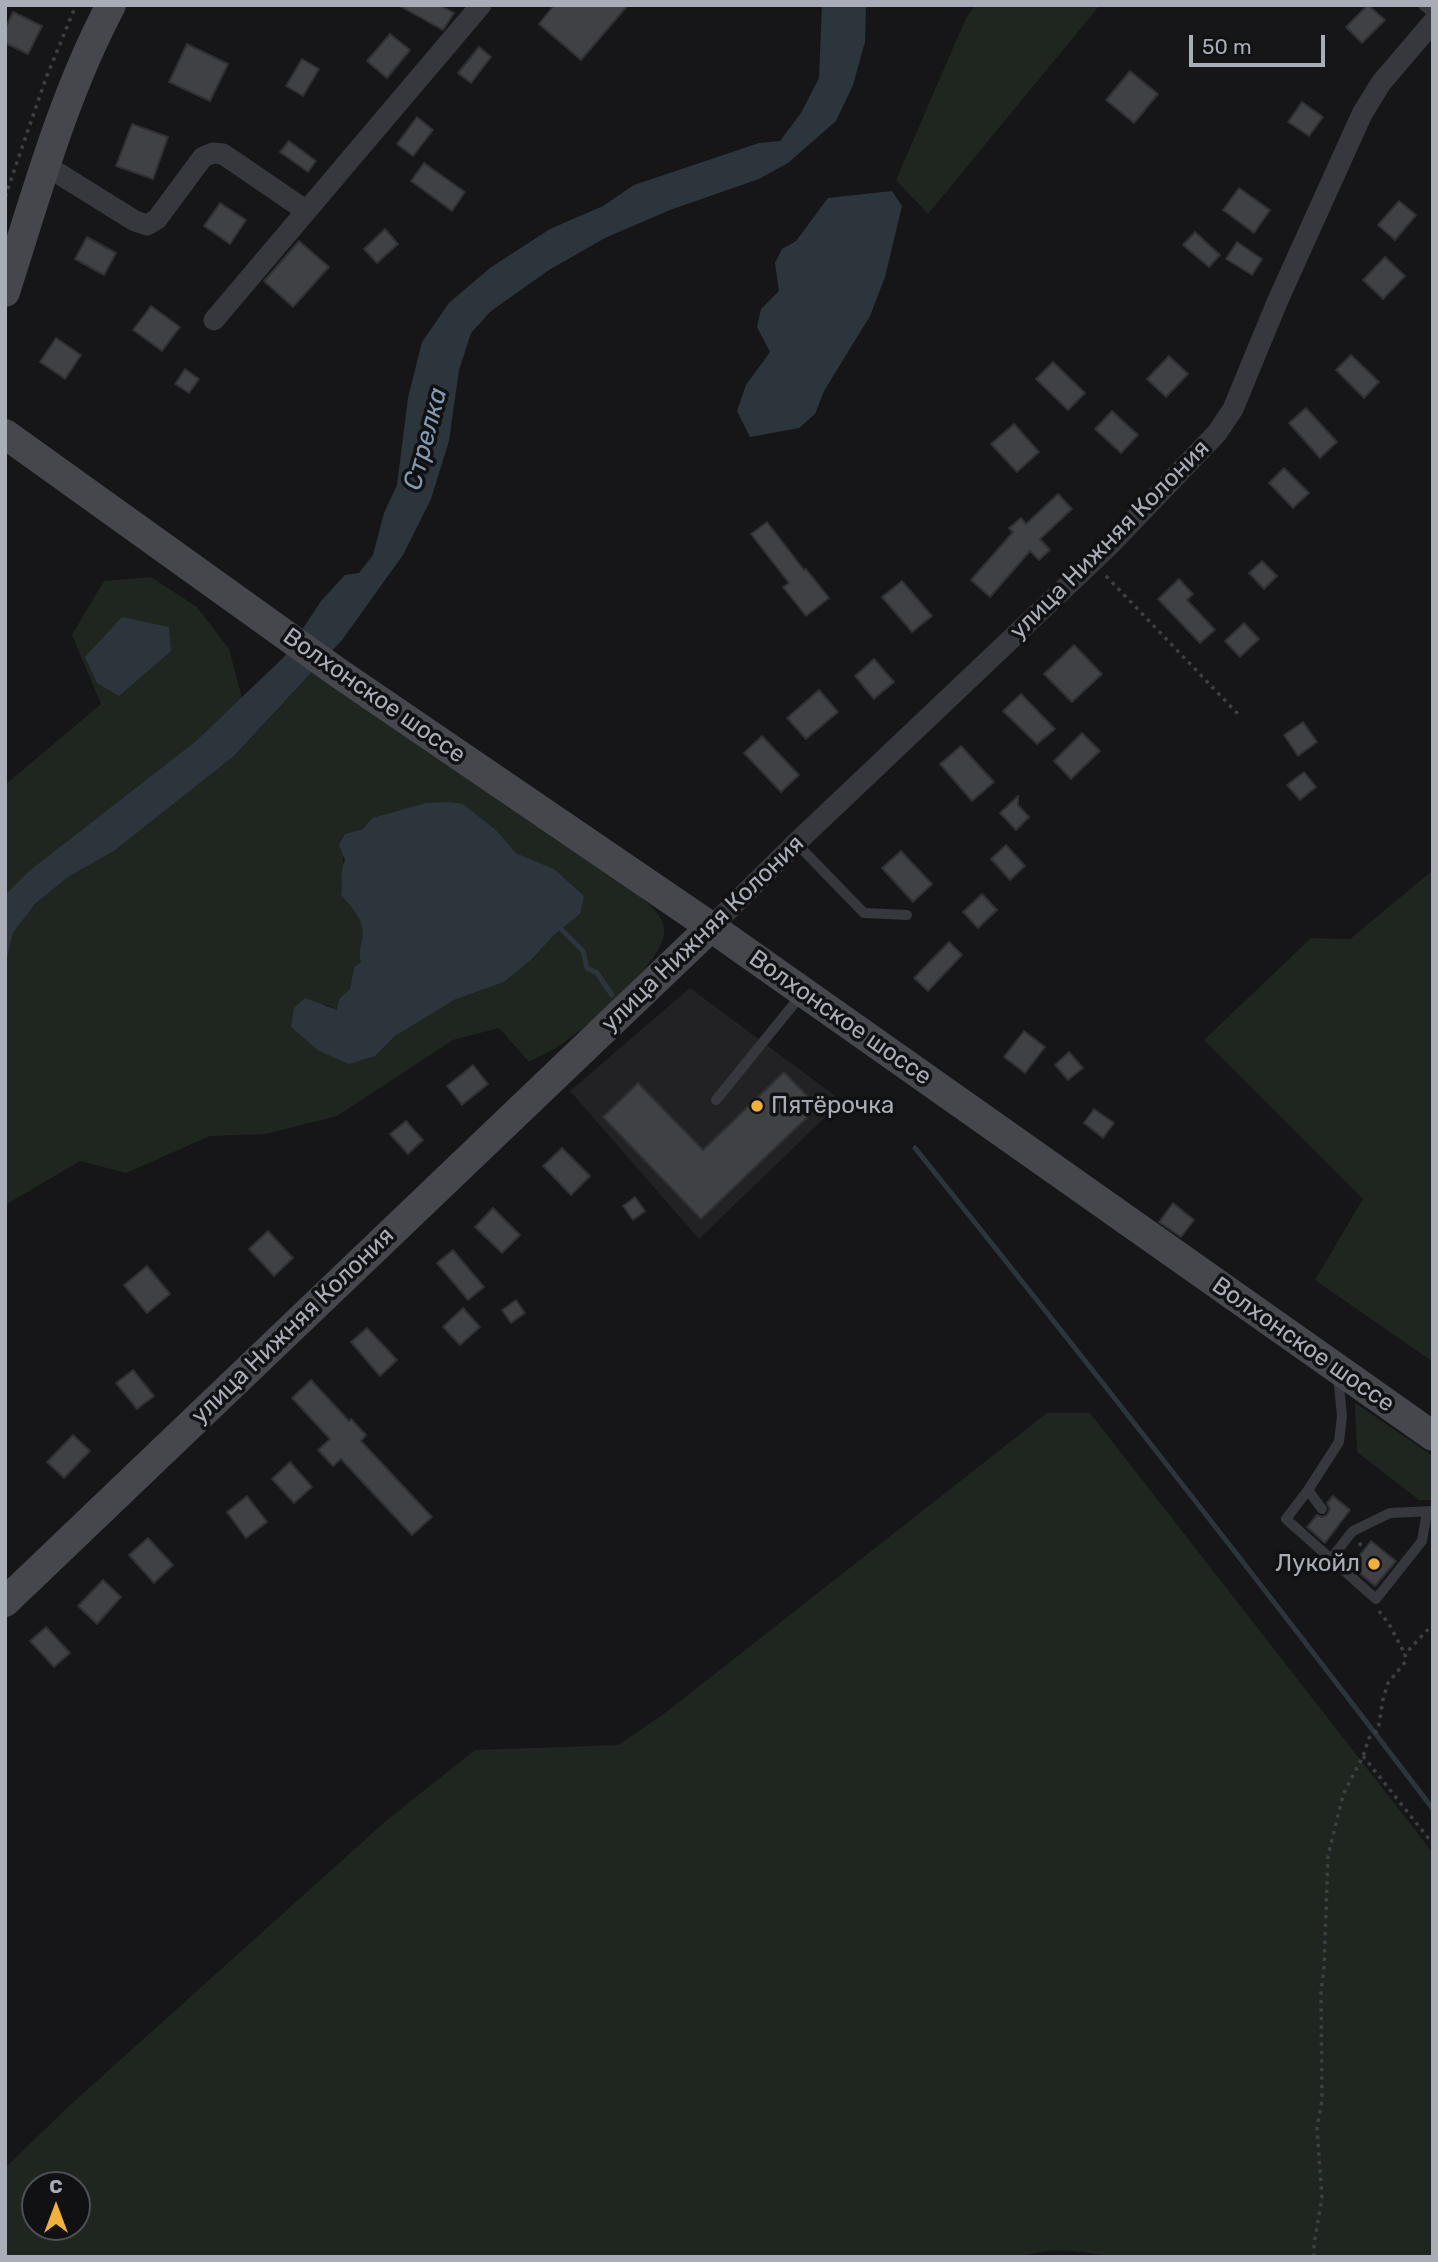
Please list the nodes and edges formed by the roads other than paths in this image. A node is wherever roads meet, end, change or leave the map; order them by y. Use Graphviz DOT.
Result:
graph roads {
  1 [pos="481,5"];
  2 [pos="1423,5"];
  3 [pos="107,7"];
  4 [pos="1433,13"];
  5 [pos="1433,22"];
  6 [pos="45,165"];
  7 [pos="305,210"];
  8 [pos="5,292"];
  9 [pos="214,320"];
  10 [pos="5,434"];
  11 [pos="796,843"];
  12 [pos="907,915"];
  13 [pos="711,927"];
  14 [pos="804,992"];
  15 [pos="716,1100"];
  16 [pos="1337,1370"];
  17 [pos="1433,1436"];
  18 [pos="1308,1490"];
  19 [pos="1322,1509"];
  20 [pos="1430,1512"];
  21 [pos="1331,1559"];
  22 [pos="5,1602"];
  1 -- 7 [label="street"];
  2 -- 4 [label="lane"];
  3 -- 6 [label="main road"];
  5 -- 11 [label="street, улица Нижняя Колония"];
  6 -- 7 [label="street"];
  6 -- 8 [label="main road"];
  7 -- 9 [label="street"];
  10 -- 13 [label="main road, Волхонское шоссе"];
  11 -- 12 [label="lane"];
  11 -- 13 [label="street, улица Нижняя Колония"];
  13 -- 14 [label="main road, Волхонское шоссе"];
  13 -- 22 [label="main road, улица Нижняя Колония"];
  14 -- 15 [label="lane"];
  14 -- 16 [label="main road, Волхонское шоссе"];
  16 -- 17 [label="main road, Волхонское шоссе"];
  16 -- 18 [label="lane"];
  18 -- 19 [label="lane"];
  18 -- 21 [label="lane"];
  20 -- 21 [label="lane"];
  20 -- 21 [label="lane"];
}
